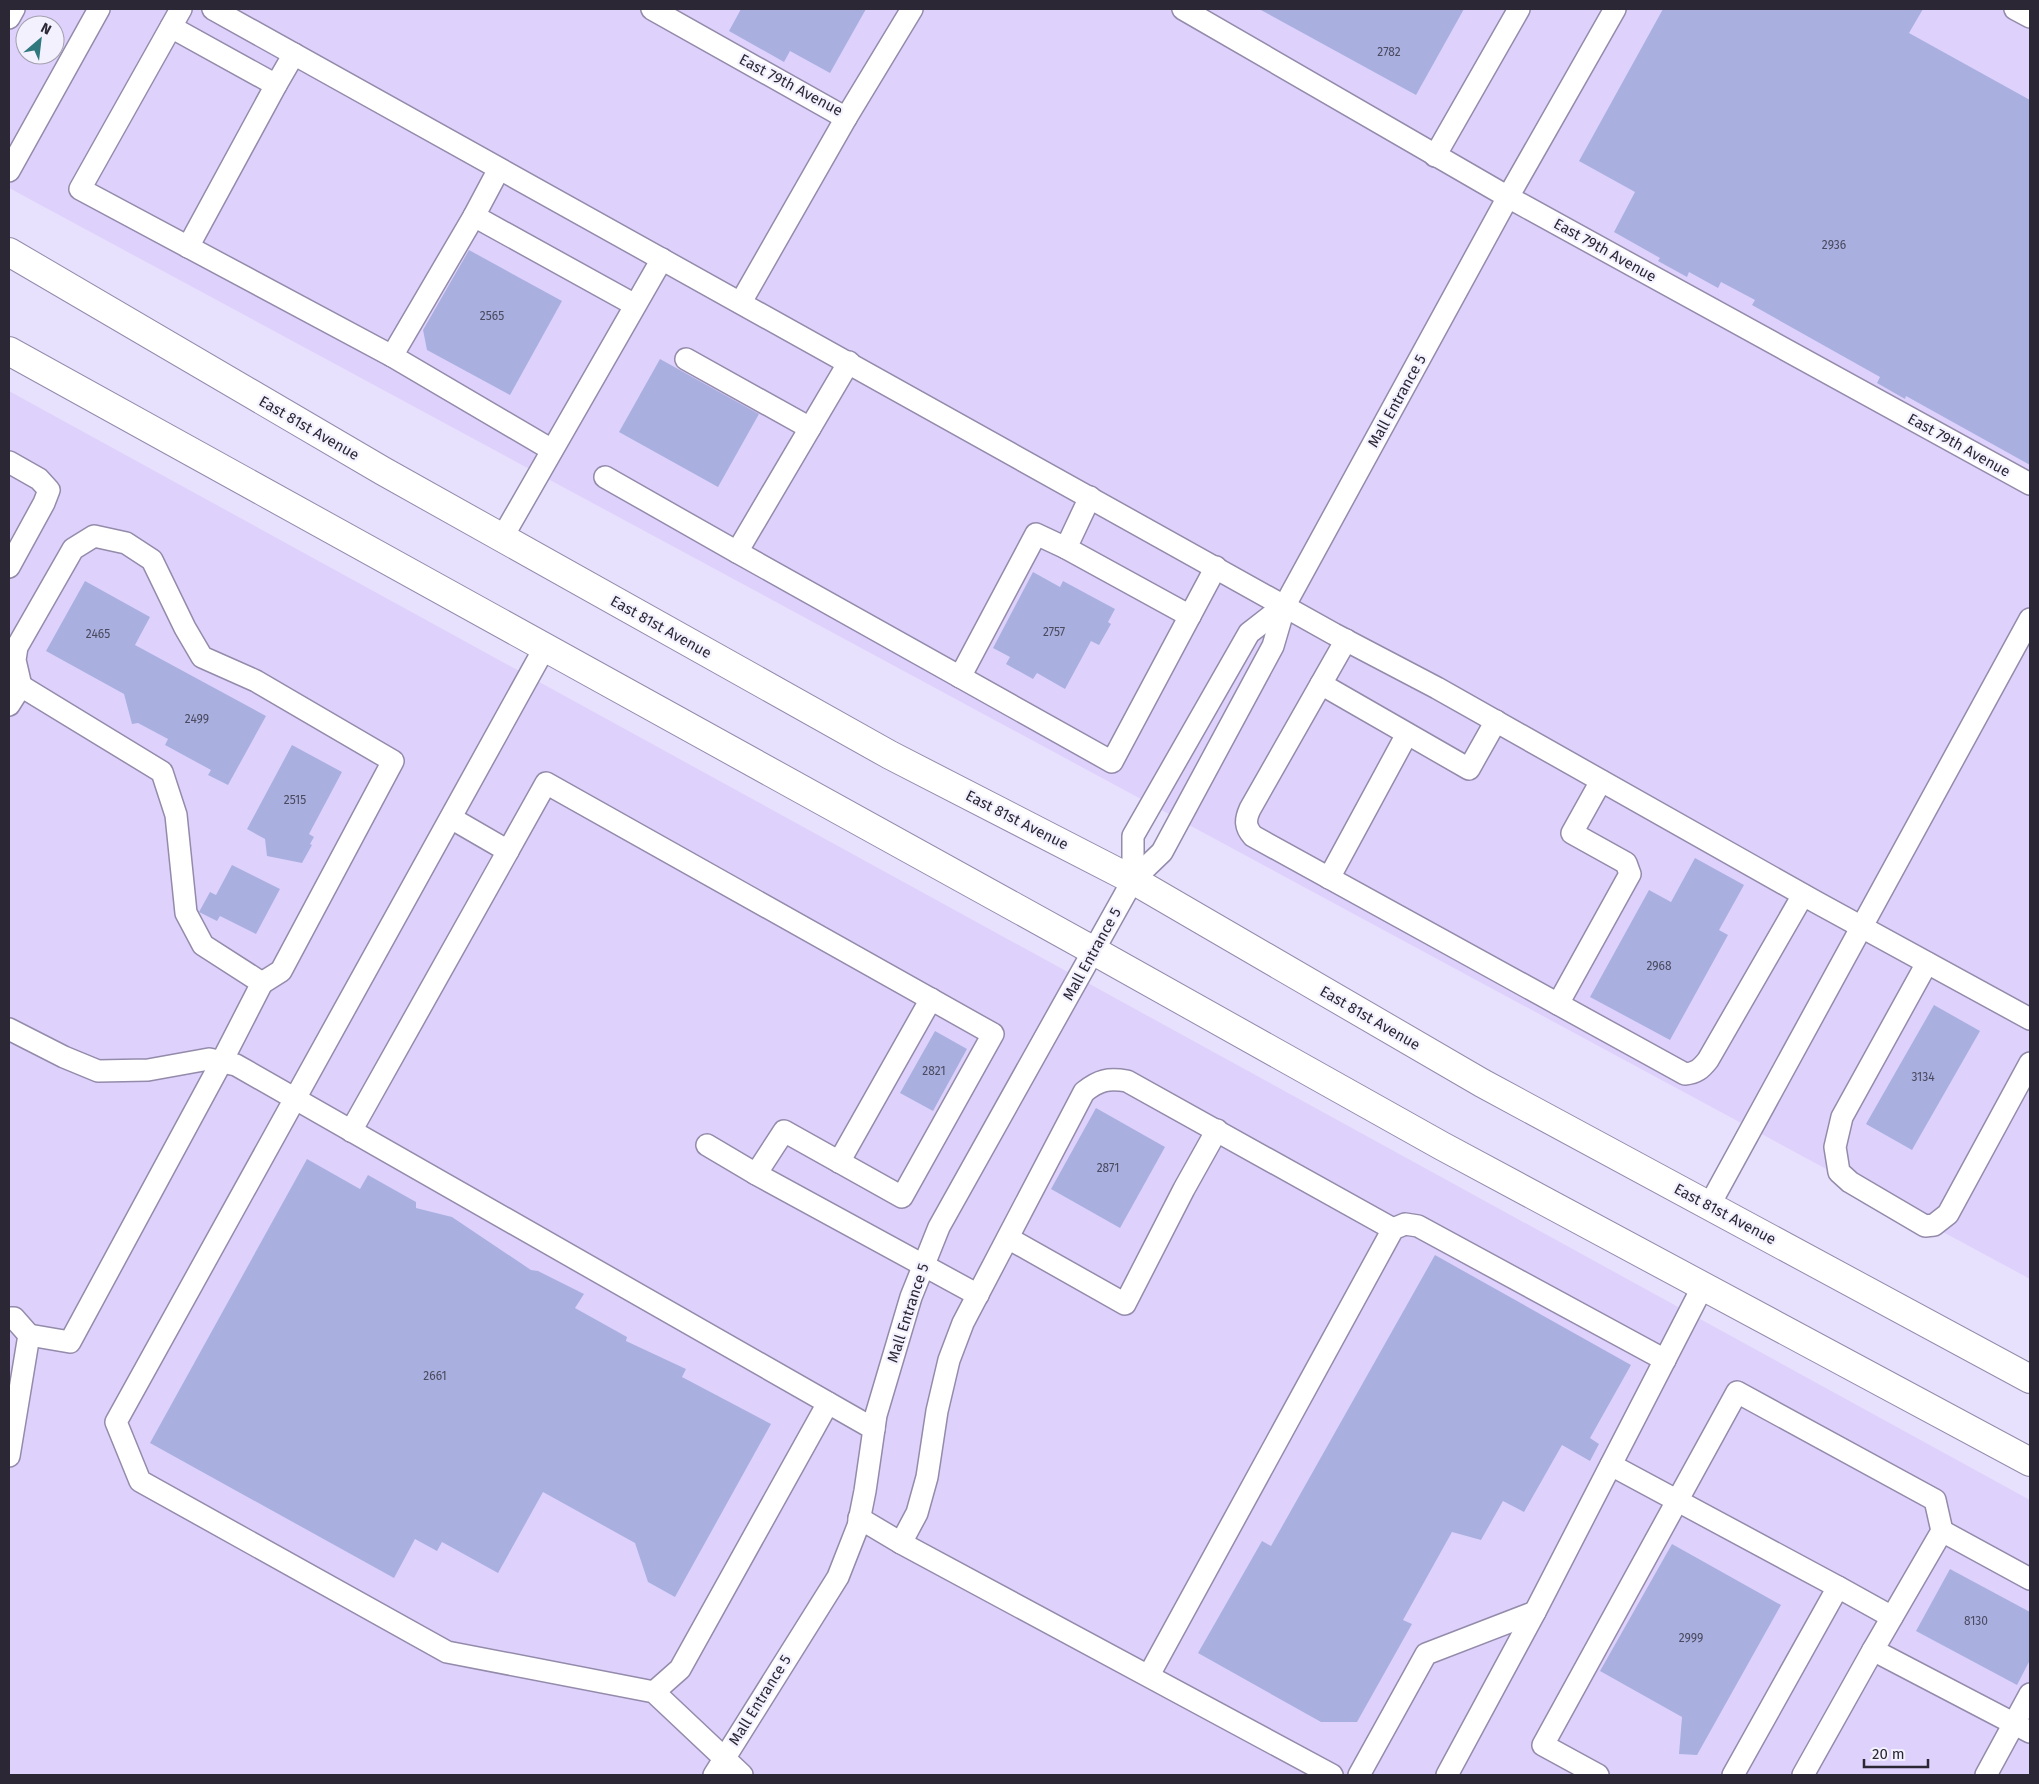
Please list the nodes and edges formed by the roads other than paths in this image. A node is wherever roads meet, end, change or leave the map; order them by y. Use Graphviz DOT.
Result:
graph roads {
  1 [pos="14,9"];
  2 [pos="99,9"];
  3 [pos="213,9"];
  4 [pos="652,9"];
  5 [pos="912,9"];
  6 [pos="1183,9"];
  7 [pos="1519,9"];
  8 [pos="1614,9"];
  9 [pos="2015,9"];
  10 [pos="2030,17"];
  11 [pos="9,18"];
  12 [pos="176,18"];
  13 [pos="294,54"];
  14 [pos="276,85"];
  15 [pos="846,118"];
  16 [pos="1436,156"];
  17 [pos="499,169"];
  18 [pos="9,171"];
  19 [pos="1508,197"];
  20 [pos="474,216"];
  21 [pos="188,247"];
  22 [pos="9,252"];
  23 [pos="662,259"];
  24 [pos="741,302"];
  25 [pos="635,305"];
  26 [pos="9,351"];
  27 [pos="392,356"];
  28 [pos="686,359"];
  29 [pos="849,362"];
  30 [pos="810,428"];
  31 [pos="552,450"];
  32 [pos="9,462"];
  33 [pos="605,477"];
  34 [pos="2030,484"];
  35 [pos="1090,497"];
  36 [pos="502,538"];
  37 [pos="1066,548"];
  38 [pos="737,552"];
  39 [pos="9,567"];
  40 [pos="1216,567"];
  41 [pos="1285,605"];
  42 [pos="1190,616"];
  43 [pos="2030,619"];
  44 [pos="1346,640"];
  45 [pos="545,647"];
  46 [pos="960,677"];
  47 [pos="1321,684"];
  48 [pos="20,686"];
  49 [pos="9,705"];
  50 [pos="1496,721"];
  51 [pos="1407,734"];
  52 [pos="1601,781"];
  53 [pos="450,818"];
  54 [pos="508,851"];
  55 [pos="1329,878"];
  56 [pos="1133,880"];
  57 [pos="1803,895"];
  58 [pos="1861,928"];
  59 [pos="1094,951"];
  60 [pos="1927,963"];
  61 [pos="262,983"];
  62 [pos="931,999"];
  63 [pos="1558,1004"];
  64 [pos="2030,1019"];
  65 [pos="9,1029"];
  66 [pos="222,1062"];
  67 [pos="2030,1063"];
  68 [pos="295,1100"];
  69 [pos="1217,1130"];
  70 [pos="351,1131"];
  71 [pos="707,1145"];
  72 [pos="839,1162"];
  73 [pos="756,1174"];
  74 [pos="1709,1206"];
  75 [pos="1393,1229"];
  76 [pos="1008,1238"];
  77 [pos="923,1264"];
  78 [pos="1703,1286"];
  79 [pos="978,1295"];
  80 [pos="9,1318"];
  81 [pos="28,1335"];
  82 [pos="1665,1360"];
  83 [pos="2030,1379"];
  84 [pos="828,1403"];
  85 [pos="874,1429"];
  86 [pos="9,1456"];
  87 [pos="2030,1462"];
  88 [pos="1611,1465"];
  89 [pos="1677,1501"];
  90 [pos="859,1518"];
  91 [pos="1942,1531"];
  92 [pos="901,1543"];
  93 [pos="2030,1579"];
  94 [pos="1838,1587"];
  95 [pos="1535,1612"];
  96 [pos="1892,1617"];
  97 [pos="1873,1650"];
  98 [pos="1149,1675"];
  99 [pos="654,1692"];
  100 [pos="2030,1694"];
  101 [pos="2022,1728"];
  102 [pos="719,1767"];
  103 [pos="742,1775"];
  104 [pos="1332,1775"];
  105 [pos="1359,1775"];
  106 [pos="1447,1775"];
  107 [pos="1598,1775"];
  108 [pos="1733,1775"];
  109 [pos="1803,1775"];
  110 [pos="1986,1775"];
  1 -- 11 [label="lane"];
  2 -- 18 [label="lane"];
  3 -- 13 [label="lane"];
  4 -- 15 [label="lane, East 79th Avenue"];
  5 -- 15 [label="lane, East 79th Avenue"];
  6 -- 16 [label="lane, East 79th Avenue"];
  7 -- 16 [label="lane"];
  8 -- 19 [label="lane, Mall Entrance 5"];
  9 -- 10 [label="lane"];
  12 -- 14 [label="lane"];
  12 -- 21 [label="lane"];
  13 -- 14 [label="lane"];
  13 -- 17 [label="lane"];
  14 -- 21 [label="lane"];
  15 -- 24 [label="lane"];
  16 -- 19 [label="lane, East 79th Avenue"];
  17 -- 20 [label="lane"];
  17 -- 23 [label="lane"];
  19 -- 34 [label="lane, East 79th Avenue"];
  19 -- 41 [label="lane, Mall Entrance 5"];
  20 -- 25 [label="lane"];
  20 -- 27 [label="lane"];
  21 -- 27 [label="lane"];
  22 -- 36 [label="highway, East 81st Avenue"];
  23 -- 24 [label="lane"];
  23 -- 25 [label="lane"];
  24 -- 29 [label="lane"];
  25 -- 31 [label="lane"];
  26 -- 45 [label="highway"];
  27 -- 31 [label="lane"];
  28 -- 30 [label="lane"];
  29 -- 30 [label="lane"];
  29 -- 35 [label="lane"];
  30 -- 38 [label="lane"];
  31 -- 36 [label="lane"];
  32 -- 39 [label="lane"];
  33 -- 38 [label="lane"];
  35 -- 37 [label="lane"];
  35 -- 40 [label="lane"];
  36 -- 56 [label="highway, East 81st Avenue"];
  37 -- 42 [label="lane"];
  37 -- 46 [label="lane"];
  38 -- 46 [label="lane"];
  40 -- 41 [label="lane"];
  40 -- 42 [label="lane"];
  41 -- 44 [label="lane"];
  41 -- 56 [label="lane, Mall Entrance 5"];
  41 -- 56 [label="lane, Mall Entrance 5"];
  42 -- 46 [label="lane"];
  43 -- 58 [label="lane"];
  44 -- 47 [label="lane"];
  44 -- 50 [label="lane"];
  45 -- 53 [label="lane"];
  45 -- 59 [label="highway"];
  47 -- 51 [label="lane"];
  47 -- 55 [label="lane"];
  48 -- 49 [label="lane"];
  48 -- 61 [label="lane"];
  48 -- 61 [label="lane"];
  50 -- 51 [label="lane"];
  50 -- 52 [label="lane"];
  51 -- 55 [label="lane"];
  52 -- 57 [label="lane"];
  52 -- 63 [label="lane"];
  53 -- 54 [label="lane"];
  53 -- 68 [label="lane"];
  54 -- 62 [label="lane"];
  54 -- 70 [label="lane"];
  55 -- 63 [label="lane"];
  56 -- 59 [label="lane, Mall Entrance 5"];
  56 -- 74 [label="highway, East 81st Avenue"];
  57 -- 58 [label="lane"];
  57 -- 63 [label="lane"];
  58 -- 60 [label="lane"];
  58 -- 74 [label="lane"];
  59 -- 77 [label="lane, Mall Entrance 5"];
  59 -- 78 [label="highway"];
  60 -- 64 [label="lane"];
  60 -- 67 [label="lane"];
  61 -- 66 [label="lane"];
  62 -- 72 [label="lane"];
  62 -- 72 [label="lane"];
  65 -- 66 [label="lane"];
  66 -- 68 [label="lane"];
  66 -- 81 [label="lane"];
  68 -- 70 [label="lane"];
  68 -- 99 [label="lane"];
  69 -- 75 [label="lane"];
  69 -- 76 [label="lane"];
  69 -- 76 [label="lane"];
  70 -- 84 [label="lane"];
  71 -- 73 [label="lane"];
  72 -- 73 [label="lane"];
  73 -- 77 [label="lane"];
  74 -- 83 [label="highway, East 81st Avenue"];
  75 -- 82 [label="lane"];
  75 -- 98 [label="lane"];
  76 -- 79 [label="lane"];
  77 -- 79 [label="lane"];
  77 -- 85 [label="lane, Mall Entrance 5"];
  78 -- 82 [label="lane"];
  78 -- 87 [label="highway"];
  79 -- 92 [label="lane"];
  80 -- 81 [label="lane"];
  81 -- 86 [label="lane"];
  82 -- 88 [label="lane"];
  84 -- 85 [label="lane"];
  84 -- 99 [label="lane"];
  85 -- 90 [label="lane, Mall Entrance 5"];
  88 -- 89 [label="lane"];
  88 -- 95 [label="lane"];
  89 -- 91 [label="lane"];
  89 -- 94 [label="lane"];
  89 -- 107 [label="lane"];
  90 -- 92 [label="lane"];
  90 -- 102 [label="lane, Mall Entrance 5"];
  91 -- 93 [label="lane"];
  91 -- 96 [label="lane"];
  92 -- 98 [label="lane"];
  94 -- 96 [label="lane"];
  94 -- 108 [label="lane"];
  95 -- 105 [label="lane"];
  95 -- 106 [label="lane"];
  96 -- 97 [label="lane"];
  97 -- 101 [label="lane"];
  97 -- 109 [label="lane"];
  98 -- 104 [label="lane"];
  99 -- 102 [label="lane"];
  100 -- 101 [label="lane"];
  101 -- 110 [label="lane"];
  102 -- 103 [label="lane"];
}
